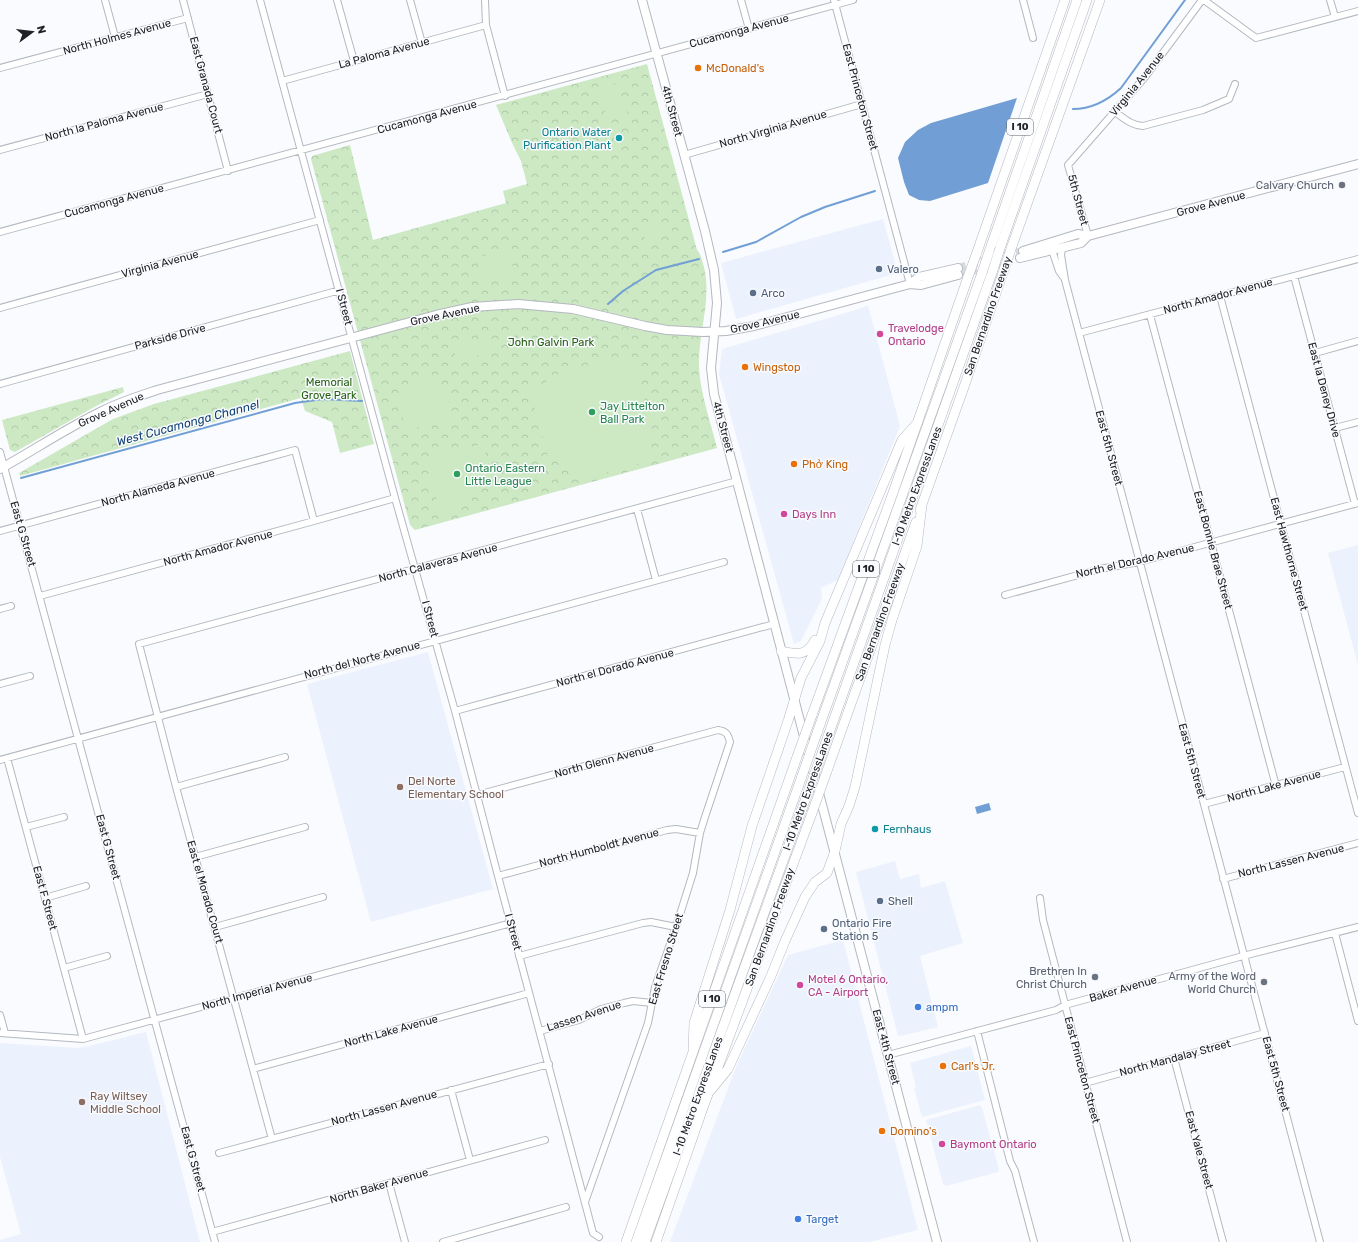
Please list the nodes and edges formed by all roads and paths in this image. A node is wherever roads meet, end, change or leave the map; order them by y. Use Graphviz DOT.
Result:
graph roads {
  1 [pos="105,0"];
  2 [pos="183,0"];
  3 [pos="260,0"];
  4 [pos="337,0"];
  5 [pos="410,0"];
  6 [pos="485,0"];
  7 [pos="642,0"];
  8 [pos="741,0"];
  9 [pos="853,0"];
  10 [pos="1023,0"];
  11 [pos="1065,0"];
  12 [pos="1077,0"];
  13 [pos="1087,0"];
  14 [pos="1100,0"];
  15 [pos="1203,0"];
  16 [pos="1330,0"];
  17 [pos="835,2"];
  18 [pos="1358,11"];
  19 [pos="1335,17"];
  20 [pos="188,18"];
  21 [pos="486,25"];
  22 [pos="749,29"];
  23 [pos="115,38"];
  24 [pos="1033,38"];
  25 [pos="422,43"];
  26 [pos="656,54"];
  27 [pos="354,61"];
  28 [pos="0,68"];
  29 [pos="282,81"];
  30 [pos="1235,84"];
  31 [pos="208,94"];
  32 [pos="505,96"];
  33 [pos="862,104"];
  34 [pos="1116,112"];
  35 [pos="0,150"];
  36 [pos="301,151"];
  37 [pos="684,154"];
  38 [pos="1358,164"];
  39 [pos="1068,165"];
  40 [pos="228,170"];
  41 [pos="320,220"];
  42 [pos="0,232"];
  43 [pos="1088,236"];
  44 [pos="1062,248"];
  45 [pos="1052,250"];
  46 [pos="1358,259"];
  47 [pos="958,271"];
  48 [pos="1294,276"];
  49 [pos="1065,280"];
  50 [pos="910,284"];
  51 [pos="340,290"];
  52 [pos="1220,296"];
  53 [pos="0,308"];
  54 [pos="1150,314"];
  55 [pos="714,332"];
  56 [pos="1079,333"];
  57 [pos="353,337"];
  58 [pos="1358,341"];
  59 [pos="1314,353"];
  60 [pos="0,384"];
  61 [pos="918,422"];
  62 [pos="1358,422"];
  63 [pos="1334,428"];
  64 [pos="0,452"];
  65 [pos="2,468"];
  66 [pos="737,481"];
  67 [pos="395,498"];
  68 [pos="1356,504"];
  69 [pos="922,505"];
  70 [pos="637,509"];
  71 [pos="314,521"];
  72 [pos="1281,523"];
  73 [pos="21,526"];
  74 [pos="0,531"];
  75 [pos="1211,543"];
  76 [pos="724,562"];
  77 [pos="1139,562"];
  78 [pos="416,568"];
  79 [pos="656,580"];
  80 [pos="1005,595"];
  81 [pos="40,596"];
  82 [pos="10,606"];
  83 [pos="0,609"];
  84 [pos="774,624"];
  85 [pos="825,624"];
  86 [pos="435,640"];
  87 [pos="139,644"];
  88 [pos="781,651"];
  89 [pos="30,676"];
  90 [pos="0,684"];
  91 [pos="794,700"];
  92 [pos="455,711"];
  93 [pos="158,716"];
  94 [pos="729,736"];
  95 [pos="79,738"];
  96 [pos="285,757"];
  97 [pos="7,758"];
  98 [pos="0,760"];
  99 [pos="1345,767"];
  100 [pos="1276,786"];
  101 [pos="176,788"];
  102 [pos="477,795"];
  103 [pos="1204,804"];
  104 [pos="1358,813"];
  105 [pos="64,817"];
  106 [pos="26,827"];
  107 [pos="305,827"];
  108 [pos="700,833"];
  109 [pos="1358,843"];
  110 [pos="835,851"];
  111 [pos="195,858"];
  112 [pos="498,876"];
  113 [pos="1223,879"];
  114 [pos="86,886"];
  115 [pos="323,897"];
  116 [pos="45,898"];
  117 [pos="1040,898"];
  118 [pos="511,923"];
  119 [pos="215,927"];
  120 [pos="676,927"];
  121 [pos="1358,927"];
  122 [pos="1335,933"];
  123 [pos="107,956"];
  124 [pos="520,956"];
  125 [pos="1244,956"];
  126 [pos="64,968"];
  127 [pos="529,993"];
  128 [pos="234,998"];
  129 [pos="652,1003"];
  130 [pos="1066,1006"];
  131 [pos="0,1015"];
  132 [pos="155,1020"];
  133 [pos="1358,1021"];
  134 [pos="540,1031"];
  135 [pos="977,1031"];
  136 [pos="2,1033"];
  137 [pos="1265,1033"];
  138 [pos="83,1039"];
  139 [pos="693,1050"];
  140 [pos="888,1055"];
  141 [pos="1174,1058"];
  142 [pos="549,1064"];
  143 [pos="253,1069"];
  144 [pos="1085,1083"];
  145 [pos="451,1090"];
  146 [pos="710,1090"];
  147 [pos="272,1139"];
  148 [pos="545,1140"];
  149 [pos="219,1153"];
  150 [pos="470,1160"];
  151 [pos="389,1183"];
  152 [pos="585,1202"];
  153 [pos="566,1207"];
  154 [pos="212,1232"];
  155 [pos="599,1237"];
  156 [pos="215,1242"];
  157 [pos="405,1242"];
  158 [pos="443,1242"];
  159 [pos="626,1242"];
  160 [pos="636,1242"];
  161 [pos="645,1242"];
  162 [pos="656,1242"];
  163 [pos="937,1242"];
  164 [pos="1034,1242"];
  165 [pos="1127,1242"];
  166 [pos="1223,1242"];
  167 [pos="1320,1242"];
  1 -- 23 [label="street"];
  2 -- 20 [label="street, East Granada Court"];
  3 -- 29 [label="street, I Street"];
  4 -- 27 [label="street"];
  5 -- 25 [label="street"];
  6 -- 21 [label="street"];
  7 -- 26 [label="main road, 4th Street"];
  8 -- 22 [label="street"];
  9 -- 17 [label="street, Cucamonga Avenue"];
  10 -- 24 [label="street"];
  11 -- 61 [label="highway, I 10, bridge"];
  12 -- 160 [label="highway, I-10 Metro ExpressLanes, bridge"];
  13 -- 161 [label="highway, I-10 Metro ExpressLanes, bridge"];
  14 -- 69 [label="highway, San Bernardino Freeway / I 10, bridge"];
  15 -- 19 [label="street, Virginia Avenue"];
  15 -- 34 [label="street, Virginia Avenue"];
  16 -- 19 [label="street"];
  17 -- 22 [label="street, Cucamonga Avenue"];
  17 -- 33 [label="street, East Princeton Street"];
  18 -- 19 [label="street, Virginia Avenue"];
  20 -- 23 [label="street, North Holmes Avenue"];
  20 -- 31 [label="street, East Granada Court"];
  21 -- 25 [label="street, La Paloma Avenue"];
  21 -- 32 [label="street"];
  22 -- 26 [label="street, Cucamonga Avenue"];
  23 -- 28 [label="street, North Holmes Avenue"];
  25 -- 27 [label="street, La Paloma Avenue"];
  26 -- 32 [label="street, Cucamonga Avenue"];
  26 -- 37 [label="main road, 4th Street"];
  27 -- 29 [label="street, La Paloma Avenue"];
  29 -- 36 [label="street, I Street"];
  30 -- 34 [label="street"];
  31 -- 35 [label="street, North la Paloma Avenue"];
  31 -- 40 [label="street, East Granada Court"];
  32 -- 36 [label="street, Cucamonga Avenue"];
  33 -- 37 [label="street, North Virginia Avenue"];
  33 -- 50 [label="street, East Princeton Street"];
  34 -- 39 [label="street, Virginia Avenue"];
  36 -- 40 [label="street, Cucamonga Avenue"];
  36 -- 41 [label="street, I Street"];
  37 -- 55 [label="main road, 4th Street"];
  38 -- 43 [label="main road, Grove Avenue"];
  39 -- 43 [label="street, 5th Street"];
  40 -- 42 [label="street, Cucamonga Avenue"];
  41 -- 51 [label="street, I Street"];
  41 -- 53 [label="street, Virginia Avenue"];
  43 -- 44 [label="main road, Grove Avenue"];
  43 -- 45 [label="main road, Grove Avenue"];
  44 -- 45 [label="main road, Grove Avenue"];
  44 -- 49 [label="street, East 5th Street"];
  45 -- 49 [label="street, East 5th Street"];
  46 -- 48 [label="street, North Amador Avenue"];
  47 -- 50 [label="main road, Grove Avenue"];
  48 -- 52 [label="street, North Amador Avenue"];
  48 -- 59 [label="street, East la Deney Drive"];
  49 -- 56 [label="street, East 5th Street"];
  50 -- 55 [label="main road, Grove Avenue"];
  51 -- 57 [label="street, I Street"];
  51 -- 60 [label="street, Parkside Drive"];
  52 -- 54 [label="street, North Amador Avenue"];
  52 -- 72 [label="street, East Hawthorne Street"];
  54 -- 56 [label="street, North Amador Avenue"];
  54 -- 75 [label="street, East Bonnie Brae Street"];
  55 -- 57 [label="main road, Grove Avenue"];
  55 -- 66 [label="main road, 4th Street"];
  56 -- 77 [label="street, East 5th Street"];
  57 -- 65 [label="main road, Grove Avenue"];
  57 -- 67 [label="street, I Street"];
  58 -- 59 [label="street"];
  59 -- 63 [label="street, East la Deney Drive"];
  61 -- 85 [label="highway"];
  61 -- 139 [label="highway, I 10, bridge"];
  62 -- 63 [label="street"];
  63 -- 68 [label="street, East la Deney Drive"];
  64 -- 65 [label="street, East G Street"];
  65 -- 73 [label="street, East G Street"];
  66 -- 70 [label="street, North Calaveras Avenue"];
  66 -- 84 [label="main road, 4th Street"];
  67 -- 71 [label="street, North Amador Avenue"];
  67 -- 78 [label="street, I Street"];
  68 -- 72 [label="street, North el Dorado Avenue"];
  69 -- 110 [label="highway"];
  69 -- 146 [label="highway, San Bernardino Freeway / I 10, bridge"];
  70 -- 78 [label="street, North Calaveras Avenue"];
  70 -- 79 [label="street"];
  71 -- 73 [label="street, North Alameda Avenue"];
  71 -- 81 [label="street, North Amador Avenue"];
  72 -- 75 [label="street, North el Dorado Avenue"];
  72 -- 99 [label="street, East Hawthorne Street"];
  73 -- 74 [label="street, North Alameda Avenue"];
  73 -- 81 [label="street, East G Street"];
  75 -- 77 [label="street, North el Dorado Avenue"];
  75 -- 100 [label="street, East Bonnie Brae Street"];
  76 -- 79 [label="street, North del Norte Avenue"];
  77 -- 80 [label="street, North el Dorado Avenue"];
  77 -- 103 [label="street, East 5th Street"];
  78 -- 86 [label="street, I Street"];
  78 -- 87 [label="street, North Calaveras Avenue"];
  79 -- 86 [label="street, North del Norte Avenue"];
  81 -- 95 [label="street, East G Street"];
  82 -- 83 [label="street"];
  84 -- 88 [label="main road, 4th Street"];
  84 -- 92 [label="street, North el Dorado Avenue"];
  85 -- 88 [label="highway"];
  85 -- 91 [label="highway"];
  86 -- 92 [label="street, I Street"];
  86 -- 93 [label="street, North del Norte Avenue"];
  87 -- 93 [label="street, East el Morado Court"];
  88 -- 91 [label="main road, 4th Street"];
  89 -- 90 [label="street"];
  91 -- 110 [label="main road, 4th Street"];
  91 -- 139 [label="highway"];
  92 -- 102 [label="street, I Street"];
  93 -- 95 [label="street, North del Norte Avenue"];
  93 -- 101 [label="street, East el Morado Court"];
  94 -- 102 [label="street, North Glenn Avenue"];
  94 -- 108 [label="street, East Fresno Street"];
  95 -- 97 [label="street, North del Norte Avenue"];
  95 -- 132 [label="street, East G Street"];
  96 -- 101 [label="street"];
  97 -- 98 [label="street, North del Norte Avenue"];
  97 -- 106 [label="street, East F Street"];
  99 -- 100 [label="street, North Lake Avenue"];
  99 -- 104 [label="street, East Hawthorne Street"];
  100 -- 103 [label="street, North Lake Avenue"];
  101 -- 111 [label="street, East el Morado Court"];
  102 -- 112 [label="street, I Street"];
  103 -- 113 [label="street, East 5th Street"];
  105 -- 106 [label="street"];
  106 -- 116 [label="street, East F Street"];
  107 -- 111 [label="street"];
  108 -- 112 [label="street, North Humboldt Avenue"];
  108 -- 120 [label="street, East Fresno Street"];
  109 -- 113 [label="street, North Lassen Avenue"];
  110 -- 140 [label="main road, East 4th Street"];
  110 -- 146 [label="highway"];
  111 -- 119 [label="street, East el Morado Court"];
  112 -- 118 [label="street, I Street"];
  113 -- 125 [label="street, East 5th Street"];
  114 -- 116 [label="street"];
  115 -- 119 [label="street"];
  116 -- 126 [label="street, East F Street"];
  117 -- 130 [label="street, East Princeton Street"];
  118 -- 124 [label="street, I Street"];
  118 -- 128 [label="street, North Imperial Avenue"];
  119 -- 128 [label="street, East el Morado Court"];
  120 -- 124 [label="street"];
  120 -- 129 [label="street, East Fresno Street"];
  121 -- 122 [label="street, Baker Avenue"];
  122 -- 125 [label="street, Baker Avenue"];
  122 -- 133 [label="street"];
  123 -- 126 [label="street"];
  124 -- 127 [label="street, I Street"];
  125 -- 130 [label="street, Baker Avenue"];
  125 -- 137 [label="street, East 5th Street"];
  126 -- 138 [label="street, East F Street"];
  127 -- 134 [label="street, I Street"];
  127 -- 143 [label="street, North Lake Avenue"];
  128 -- 132 [label="street, North Imperial Avenue"];
  128 -- 143 [label="street, East el Morado Court"];
  129 -- 134 [label="street, Lassen Avenue"];
  129 -- 152 [label="street, East Fresno Street"];
  130 -- 135 [label="street, Baker Avenue"];
  130 -- 144 [label="street, East Princeton Street"];
  131 -- 136 [label="street"];
  132 -- 138 [label="street, North Imperial Avenue"];
  132 -- 154 [label="street, East G Street"];
  134 -- 142 [label="street, I Street"];
  135 -- 140 [label="street, Baker Avenue"];
  135 -- 164 [label="street"];
  136 -- 138 [label="street, North Imperial Avenue"];
  137 -- 141 [label="street, North Mandalay Street"];
  137 -- 167 [label="street, East 5th Street"];
  139 -- 159 [label="highway, I 10"];
  140 -- 163 [label="main road, East 4th Street"];
  141 -- 144 [label="street, North Mandalay Street"];
  141 -- 166 [label="street, East Yale Street"];
  142 -- 145 [label="street, North Lassen Avenue"];
  142 -- 152 [label="street, I Street"];
  143 -- 147 [label="street, East el Morado Court"];
  144 -- 165 [label="street, East Princeton Street"];
  145 -- 147 [label="street, North Lassen Avenue"];
  145 -- 150 [label="street"];
  146 -- 162 [label="highway, San Bernardino Freeway / I 10"];
  147 -- 149 [label="street, North Lassen Avenue"];
  148 -- 150 [label="street, North Baker Avenue"];
  150 -- 151 [label="street, North Baker Avenue"];
  151 -- 154 [label="street, North Baker Avenue"];
  151 -- 157 [label="street"];
  152 -- 155 [label="street, I Street"];
  153 -- 158 [label="street"];
  154 -- 156 [label="street, East G Street"];
}
